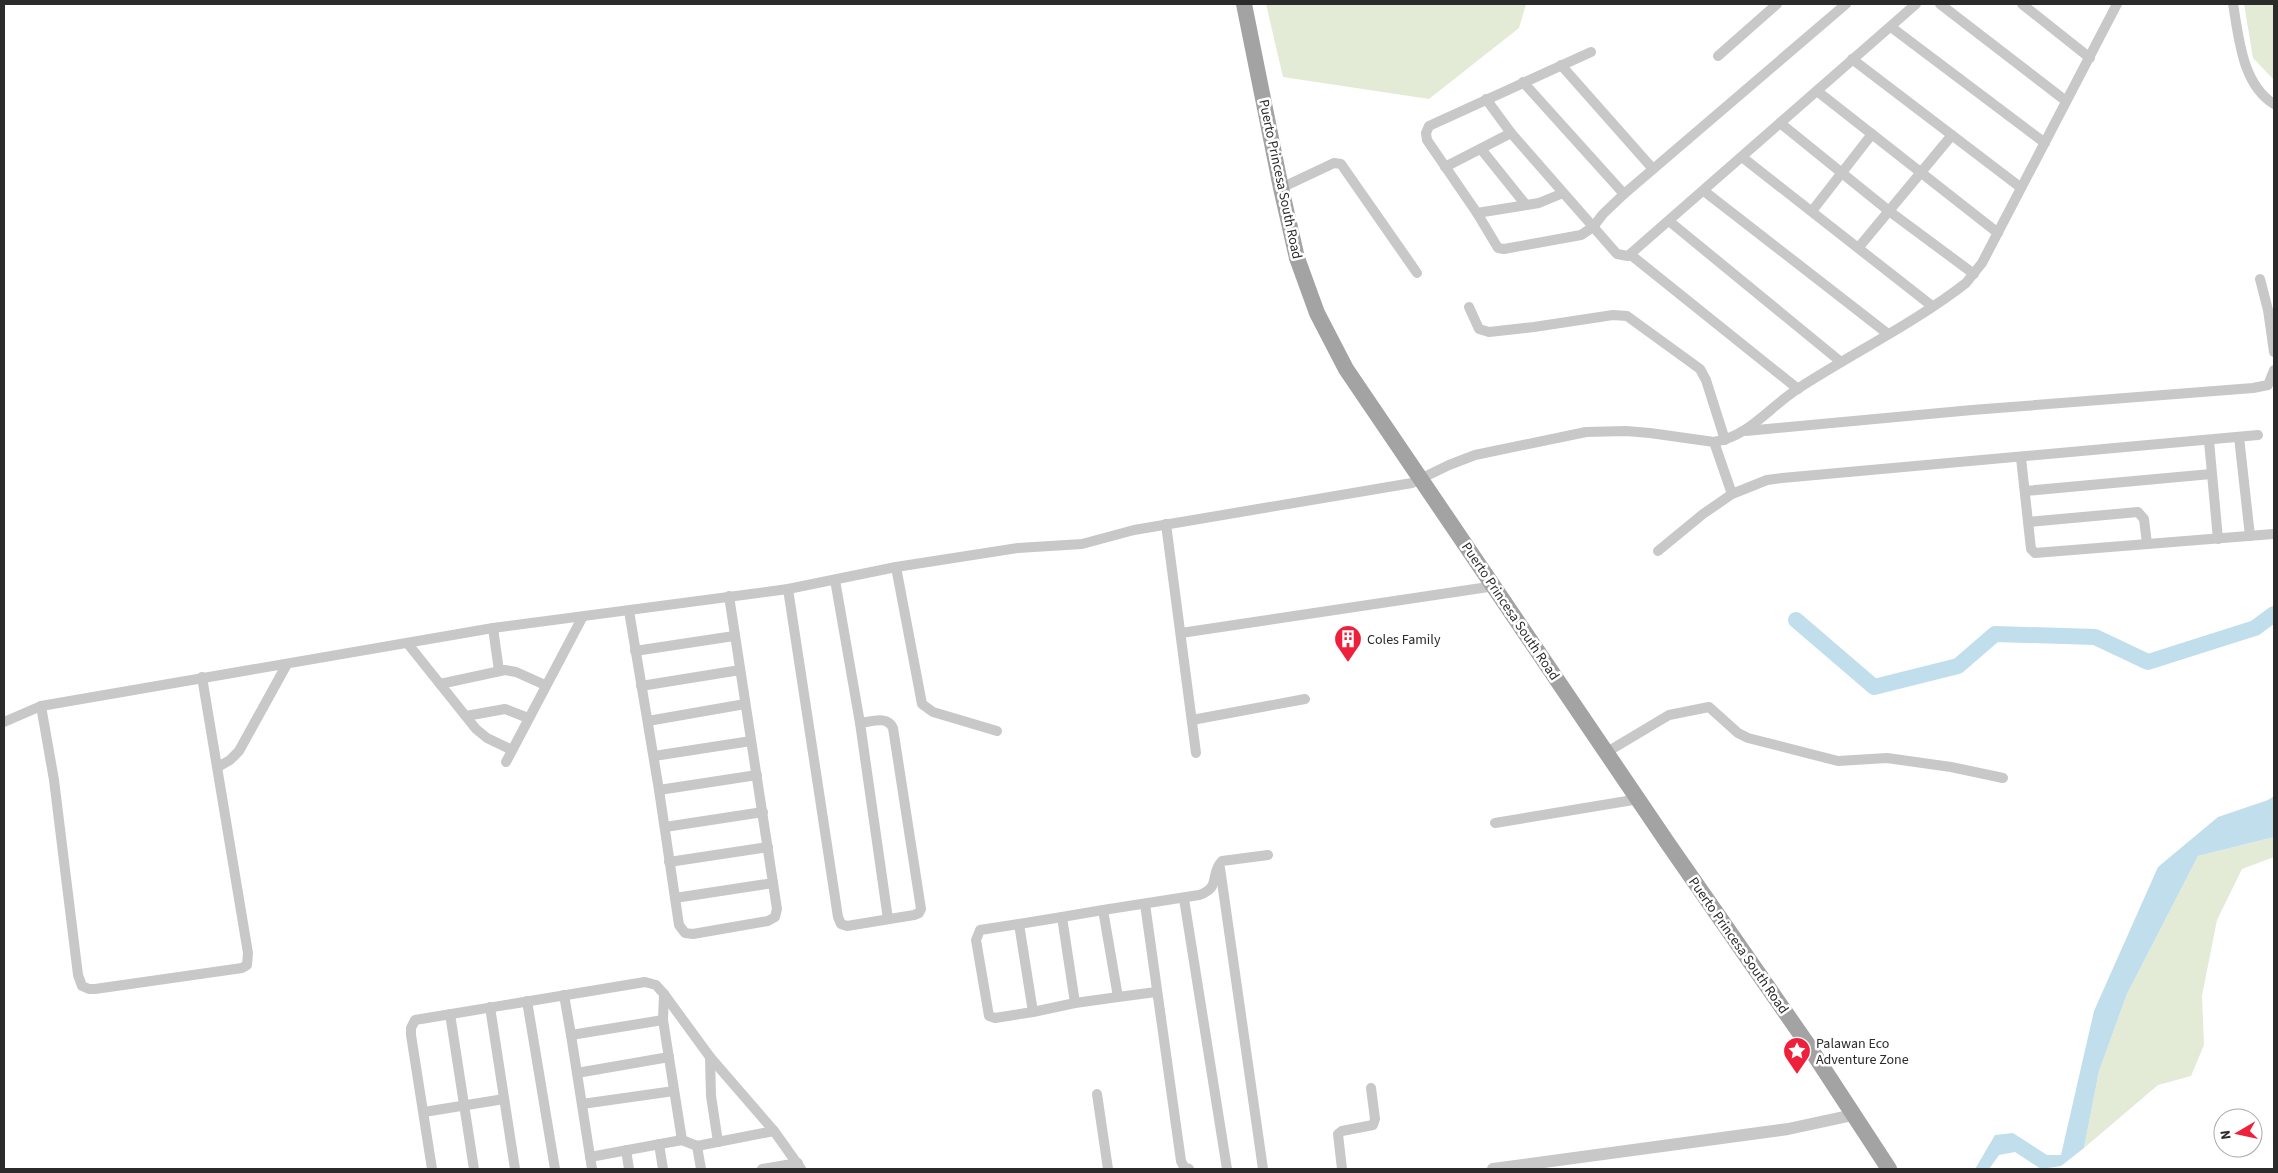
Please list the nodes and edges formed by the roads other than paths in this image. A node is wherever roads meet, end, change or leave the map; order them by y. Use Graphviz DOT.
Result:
graph roads {
  1 [pos="1244,4"];
  2 [pos="1777,4"];
  3 [pos="1846,4"];
  4 [pos="1916,4"];
  5 [pos="1940,4"];
  6 [pos="2022,4"];
  7 [pos="2117,4"];
  8 [pos="2234,4"];
  9 [pos="1891,27"];
  10 [pos="1591,52"];
  11 [pos="1718,56"];
  12 [pos="2090,58"];
  13 [pos="1852,59"];
  14 [pos="1561,65"];
  15 [pos="1523,82"];
  16 [pos="1817,91"];
  17 [pos="1486,99"];
  18 [pos="2066,101"];
  19 [pos="2273,103"];
  20 [pos="2274,116"];
  21 [pos="1780,123"];
  22 [pos="1511,132"];
  23 [pos="1872,134"];
  24 [pos="1952,135"];
  25 [pos="2045,143"];
  26 [pos="1482,149"];
  27 [pos="1742,157"];
  28 [pos="1445,167"];
  29 [pos="1653,170"];
  30 [pos="1920,172"];
  31 [pos="1842,173"];
  32 [pos="2020,187"];
  33 [pos="1281,188"];
  34 [pos="1704,191"];
  35 [pos="1563,194"];
  36 [pos="1624,194"];
  37 [pos="1526,205"];
  38 [pos="1812,211"];
  39 [pos="1889,211"];
  40 [pos="1478,213"];
  41 [pos="1669,221"];
  42 [pos="1593,227"];
  43 [pos="1998,232"];
  44 [pos="1859,247"];
  45 [pos="1631,255"];
  46 [pos="1417,273"];
  47 [pos="1974,274"];
  48 [pos="2260,279"];
  49 [pos="1932,306"];
  50 [pos="1469,307"];
  51 [pos="1888,334"];
  52 [pos="2274,352"];
  53 [pos="1841,362"];
  54 [pos="2274,370"];
  55 [pos="1798,388"];
  56 [pos="1746,431"];
  57 [pos="2258,435"];
  58 [pos="2239,437"];
  59 [pos="1725,440"];
  60 [pos="2209,440"];
  61 [pos="1714,442"];
  62 [pos="2022,458"];
  63 [pos="2212,474"];
  64 [pos="1422,479"];
  65 [pos="2025,491"];
  66 [pos="1732,494"];
  67 [pos="2028,522"];
  68 [pos="1166,524"];
  69 [pos="2273,534"];
  70 [pos="2250,536"];
  71 [pos="2218,539"];
  72 [pos="2146,544"];
  73 [pos="1658,551"];
  74 [pos="896,567"];
  75 [pos="835,580"];
  76 [pos="1495,586"];
  77 [pos="788,589"];
  78 [pos="729,596"];
  79 [pos="628,611"];
  80 [pos="582,618"];
  81 [pos="493,628"];
  82 [pos="1181,633"];
  83 [pos="734,636"];
  84 [pos="408,644"];
  85 [pos="635,651"];
  86 [pos="287,664"];
  87 [pos="740,670"];
  88 [pos="499,671"];
  89 [pos="202,677"];
  90 [pos="440,684"];
  91 [pos="545,685"];
  92 [pos="641,686"];
  93 [pos="1305,699"];
  94 [pos="745,704"];
  95 [pos="41,706"];
  96 [pos="466,716"];
  97 [pos="528,718"];
  98 [pos="1192,720"];
  99 [pos="648,721"];
  100 [pos="4,722"];
  101 [pos="860,723"];
  102 [pos="997,731"];
  103 [pos="751,742"];
  104 [pos="512,750"];
  105 [pos="1608,752"];
  106 [pos="1196,753"];
  107 [pos="654,756"];
  108 [pos="506,762"];
  109 [pos="218,767"];
  110 [pos="757,776"];
  111 [pos="2003,778"];
  112 [pos="660,790"];
  113 [pos="1639,799"];
  114 [pos="763,812"];
  115 [pos="1495,824"];
  116 [pos="665,827"];
  117 [pos="768,847"];
  118 [pos="1268,855"];
  119 [pos="669,862"];
  120 [pos="1220,863"];
  121 [pos="773,883"];
  122 [pos="675,898"];
  123 [pos="1184,899"];
  124 [pos="1145,904"];
  125 [pos="1103,910"];
  126 [pos="1062,917"];
  127 [pos="888,919"];
  128 [pos="1019,924"];
  129 [pos="1156,992"];
  130 [pos="664,994"];
  131 [pos="564,996"];
  132 [pos="1118,997"];
  133 [pos="527,1001"];
  134 [pos="1075,1003"];
  135 [pos="490,1007"];
  136 [pos="1033,1012"];
  137 [pos="450,1014"];
  138 [pos="663,1020"];
  139 [pos="571,1035"];
  140 [pos="669,1057"];
  141 [pos="710,1057"];
  142 [pos="577,1073"];
  143 [pos="1371,1088"];
  144 [pos="674,1091"];
  145 [pos="1097,1094"];
  146 [pos="504,1099"];
  147 [pos="582,1104"];
  148 [pos="464,1106"];
  149 [pos="424,1112"];
  150 [pos="1854,1115"];
  151 [pos="774,1131"];
  152 [pos="682,1140"];
  153 [pos="718,1142"];
  154 [pos="659,1144"];
  155 [pos="697,1146"];
  156 [pos="626,1150"];
  157 [pos="590,1157"];
  158 [pos="799,1166"];
  159 [pos="432,1169"];
  160 [pos="474,1169"];
  161 [pos="515,1169"];
  162 [pos="555,1169"];
  163 [pos="592,1169"];
  164 [pos="629,1169"];
  165 [pos="664,1169"];
  166 [pos="701,1169"];
  167 [pos="762,1169"];
  168 [pos="1108,1169"];
  169 [pos="1189,1169"];
  170 [pos="1227,1169"];
  171 [pos="1263,1169"];
  172 [pos="1342,1169"];
  173 [pos="1493,1169"];
  174 [pos="1889,1169"];
  1 -- 33 [label="main road, Puerto Princesa South Road"];
  2 -- 11 [label="street"];
  3 -- 29 [label="street"];
  4 -- 9 [label="street"];
  5 -- 18 [label="street"];
  6 -- 12 [label="street"];
  7 -- 12 [label="street"];
  8 -- 19 [label="street"];
  9 -- 13 [label="street"];
  9 -- 25 [label="street"];
  10 -- 14 [label="street"];
  12 -- 18 [label="street"];
  13 -- 16 [label="street"];
  13 -- 24 [label="street"];
  14 -- 15 [label="street"];
  14 -- 29 [label="street"];
  15 -- 17 [label="street"];
  15 -- 36 [label="street"];
  16 -- 21 [label="street"];
  16 -- 23 [label="street"];
  17 -- 22 [label="street"];
  17 -- 28 [label="street"];
  18 -- 25 [label="street"];
  19 -- 20 [label="street"];
  21 -- 27 [label="street"];
  21 -- 31 [label="street"];
  22 -- 26 [label="street"];
  22 -- 35 [label="street"];
  23 -- 30 [label="street"];
  23 -- 31 [label="street"];
  24 -- 30 [label="street"];
  24 -- 32 [label="street"];
  25 -- 32 [label="street"];
  26 -- 28 [label="street"];
  26 -- 37 [label="street"];
  27 -- 34 [label="street"];
  27 -- 38 [label="street"];
  28 -- 40 [label="street"];
  29 -- 36 [label="street"];
  30 -- 39 [label="street"];
  30 -- 43 [label="street"];
  31 -- 38 [label="street"];
  31 -- 39 [label="street"];
  32 -- 43 [label="street"];
  33 -- 46 [label="street"];
  33 -- 64 [label="main road, Puerto Princesa South Road"];
  34 -- 41 [label="street"];
  34 -- 51 [label="street"];
  35 -- 37 [label="street"];
  35 -- 42 [label="street"];
  36 -- 42 [label="street"];
  37 -- 40 [label="street"];
  38 -- 44 [label="street"];
  39 -- 44 [label="street"];
  39 -- 47 [label="street"];
  40 -- 42 [label="street"];
  41 -- 45 [label="street"];
  41 -- 53 [label="street"];
  42 -- 45 [label="street"];
  43 -- 47 [label="street"];
  44 -- 49 [label="street"];
  45 -- 55 [label="street"];
  47 -- 49 [label="street"];
  48 -- 52 [label="street"];
  49 -- 51 [label="street"];
  50 -- 59 [label="street"];
  51 -- 53 [label="street"];
  53 -- 55 [label="street"];
  54 -- 56 [label="street"];
  55 -- 56 [label="street"];
  56 -- 59 [label="street"];
  57 -- 58 [label="street"];
  58 -- 60 [label="street"];
  58 -- 70 [label="street"];
  59 -- 61 [label="street"];
  60 -- 62 [label="street"];
  60 -- 63 [label="street"];
  61 -- 64 [label="street"];
  61 -- 66 [label="street"];
  62 -- 65 [label="street"];
  62 -- 66 [label="street"];
  63 -- 65 [label="street"];
  63 -- 71 [label="street"];
  64 -- 68 [label="street"];
  64 -- 76 [label="main road, Puerto Princesa South Road"];
  65 -- 67 [label="street"];
  66 -- 73 [label="street"];
  67 -- 72 [label="street"];
  67 -- 72 [label="street"];
  68 -- 74 [label="street"];
  68 -- 82 [label="street"];
  69 -- 70 [label="street"];
  70 -- 71 [label="street"];
  71 -- 72 [label="street"];
  74 -- 75 [label="street"];
  74 -- 102 [label="street"];
  75 -- 77 [label="street"];
  75 -- 101 [label="street"];
  76 -- 82 [label="street"];
  76 -- 105 [label="main road, Puerto Princesa South Road"];
  77 -- 78 [label="street"];
  77 -- 127 [label="street"];
  78 -- 79 [label="street"];
  78 -- 83 [label="street"];
  79 -- 80 [label="street"];
  79 -- 85 [label="street"];
  80 -- 81 [label="street"];
  80 -- 91 [label="street"];
  81 -- 84 [label="street"];
  81 -- 88 [label="street"];
  82 -- 98 [label="street"];
  83 -- 85 [label="street"];
  83 -- 87 [label="street"];
  84 -- 86 [label="street"];
  84 -- 90 [label="street"];
  85 -- 92 [label="street"];
  86 -- 89 [label="street"];
  86 -- 109 [label="street"];
  87 -- 92 [label="street"];
  87 -- 94 [label="street"];
  88 -- 90 [label="street"];
  88 -- 91 [label="street"];
  89 -- 95 [label="street"];
  89 -- 109 [label="street"];
  90 -- 96 [label="street"];
  91 -- 97 [label="street"];
  92 -- 99 [label="street"];
  93 -- 98 [label="street"];
  94 -- 99 [label="street"];
  94 -- 103 [label="street"];
  95 -- 100 [label="street"];
  95 -- 109 [label="street"];
  96 -- 97 [label="street"];
  96 -- 104 [label="street"];
  97 -- 104 [label="street"];
  98 -- 106 [label="street"];
  99 -- 107 [label="street"];
  101 -- 127 [label="street"];
  101 -- 127 [label="street"];
  103 -- 107 [label="street"];
  103 -- 110 [label="street"];
  104 -- 108 [label="street"];
  105 -- 111 [label="street"];
  105 -- 113 [label="main road, Puerto Princesa South Road"];
  107 -- 112 [label="street"];
  110 -- 112 [label="street"];
  110 -- 114 [label="street"];
  112 -- 116 [label="street"];
  113 -- 115 [label="street"];
  113 -- 150 [label="main road, Puerto Princesa South Road"];
  114 -- 116 [label="street"];
  114 -- 117 [label="street"];
  116 -- 119 [label="street"];
  117 -- 119 [label="street"];
  117 -- 121 [label="street"];
  118 -- 120 [label="street"];
  119 -- 122 [label="street"];
  120 -- 123 [label="street"];
  120 -- 171 [label="street"];
  121 -- 122 [label="street"];
  121 -- 122 [label="street"];
  123 -- 124 [label="street"];
  123 -- 170 [label="street"];
  124 -- 125 [label="street"];
  124 -- 129 [label="street"];
  125 -- 126 [label="street"];
  125 -- 132 [label="street"];
  126 -- 128 [label="street"];
  126 -- 134 [label="street"];
  128 -- 136 [label="street"];
  128 -- 136 [label="street"];
  129 -- 132 [label="street"];
  129 -- 169 [label="street"];
  130 -- 131 [label="street"];
  130 -- 138 [label="street"];
  130 -- 141 [label="street"];
  131 -- 133 [label="street"];
  131 -- 139 [label="street"];
  132 -- 134 [label="street"];
  133 -- 135 [label="street"];
  133 -- 162 [label="street"];
  134 -- 136 [label="street"];
  135 -- 137 [label="street"];
  135 -- 146 [label="street"];
  137 -- 148 [label="street"];
  137 -- 149 [label="street"];
  138 -- 139 [label="street"];
  138 -- 140 [label="street"];
  139 -- 142 [label="street"];
  140 -- 142 [label="street"];
  140 -- 144 [label="street"];
  141 -- 151 [label="street"];
  141 -- 153 [label="street"];
  142 -- 147 [label="street"];
  143 -- 172 [label="street"];
  144 -- 147 [label="street"];
  144 -- 152 [label="street"];
  145 -- 168 [label="street"];
  146 -- 148 [label="street"];
  146 -- 161 [label="street"];
  147 -- 157 [label="street"];
  148 -- 149 [label="street"];
  148 -- 160 [label="street"];
  149 -- 159 [label="street"];
  150 -- 173 [label="street"];
  150 -- 174 [label="main road, Puerto Princesa South Road"];
  151 -- 153 [label="street"];
  151 -- 158 [label="street"];
  152 -- 154 [label="street"];
  152 -- 155 [label="street"];
  153 -- 155 [label="street"];
  154 -- 156 [label="street"];
  154 -- 165 [label="street"];
  155 -- 166 [label="street"];
  156 -- 157 [label="street"];
  156 -- 164 [label="street"];
  157 -- 163 [label="street"];
  158 -- 167 [label="street"];
}
